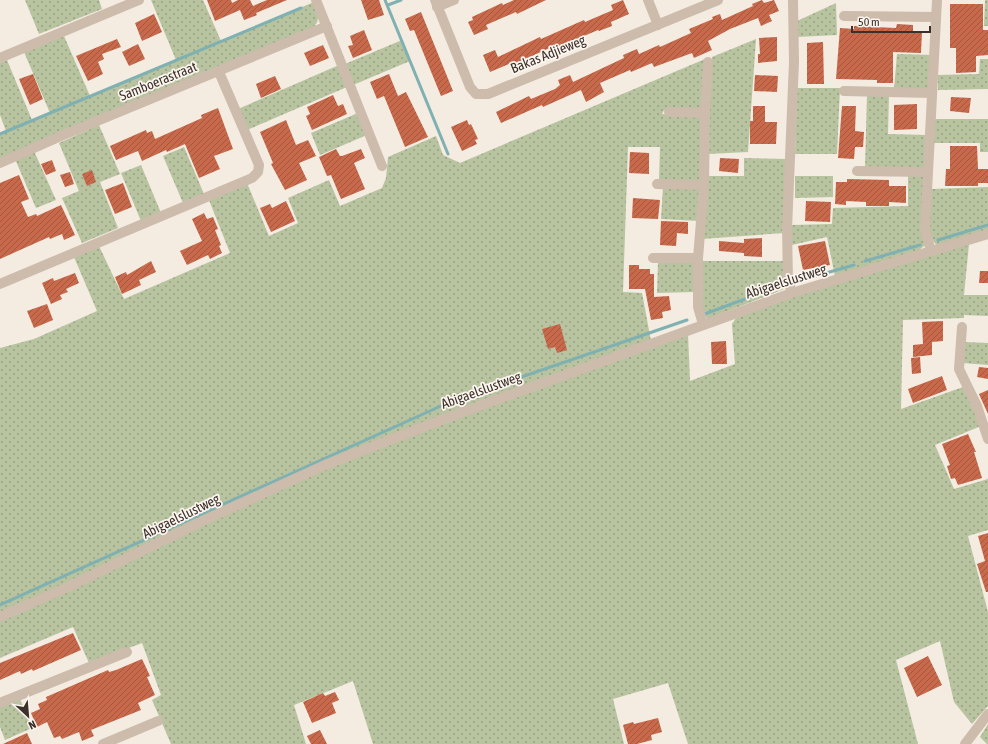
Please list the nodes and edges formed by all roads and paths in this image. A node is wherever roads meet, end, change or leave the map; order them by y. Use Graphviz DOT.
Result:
graph roads {
  1 [pos="139,0"];
  2 [pos="316,0"];
  3 [pos="454,0"];
  4 [pos="648,0"];
  5 [pos="718,0"];
  6 [pos="793,0"];
  7 [pos="937,0"];
  8 [pos="436,4"];
  9 [pos="844,16"];
  10 [pos="936,17"];
  11 [pos="658,25"];
  12 [pos="327,26"];
  13 [pos="0,58"];
  14 [pos="708,62"];
  15 [pos="219,72"];
  16 [pos="844,91"];
  17 [pos="932,93"];
  18 [pos="668,112"];
  19 [pos="705,113"];
  20 [pos="0,163"];
  21 [pos="382,166"];
  22 [pos="857,171"];
  23 [pos="928,172"];
  24 [pos="657,184"];
  25 [pos="704,185"];
  26 [pos="988,234"];
  27 [pos="931,252"];
  28 [pos="653,258"];
  29 [pos="698,258"];
  30 [pos="0,284"];
  31 [pos="792,292"];
  32 [pos="702,324"];
  33 [pos="962,327"];
  34 [pos="988,439"];
  35 [pos="0,617"];
  36 [pos="127,652"];
  37 [pos="0,703"];
  38 [pos="988,714"];
  39 [pos="158,721"];
  40 [pos="103,744"];
  41 [pos="965,744"];
  1 -- 13 [label="street"];
  2 -- 12 [label="street"];
  3 -- 8 [label="street"];
  4 -- 11 [label="street"];
  5 -- 11 [label="street, Bakas Adjieweg"];
  6 -- 31 [label="street"];
  7 -- 10 [label="street"];
  8 -- 11 [label="street, Bakas Adjieweg"];
  9 -- 10 [label="street"];
  10 -- 17 [label="street"];
  12 -- 15 [label="street, Samboerastraat"];
  12 -- 21 [label="street"];
  14 -- 19 [label="street"];
  15 -- 20 [label="street, Samboerastraat"];
  15 -- 30 [label="street"];
  16 -- 17 [label="street"];
  17 -- 23 [label="street"];
  18 -- 19 [label="street"];
  19 -- 25 [label="street"];
  22 -- 23 [label="street"];
  23 -- 27 [label="street"];
  24 -- 25 [label="street"];
  25 -- 29 [label="street"];
  26 -- 27 [label="street, Abigaelslustweg"];
  27 -- 31 [label="street, Abigaelslustweg"];
  28 -- 29 [label="street"];
  29 -- 32 [label="street"];
  31 -- 32 [label="street, Abigaelslustweg"];
  32 -- 35 [label="street, Abigaelslustweg"];
  33 -- 34 [label="street"];
  36 -- 37 [label="street"];
  38 -- 41 [label="street"];
  39 -- 40 [label="street"];
}
